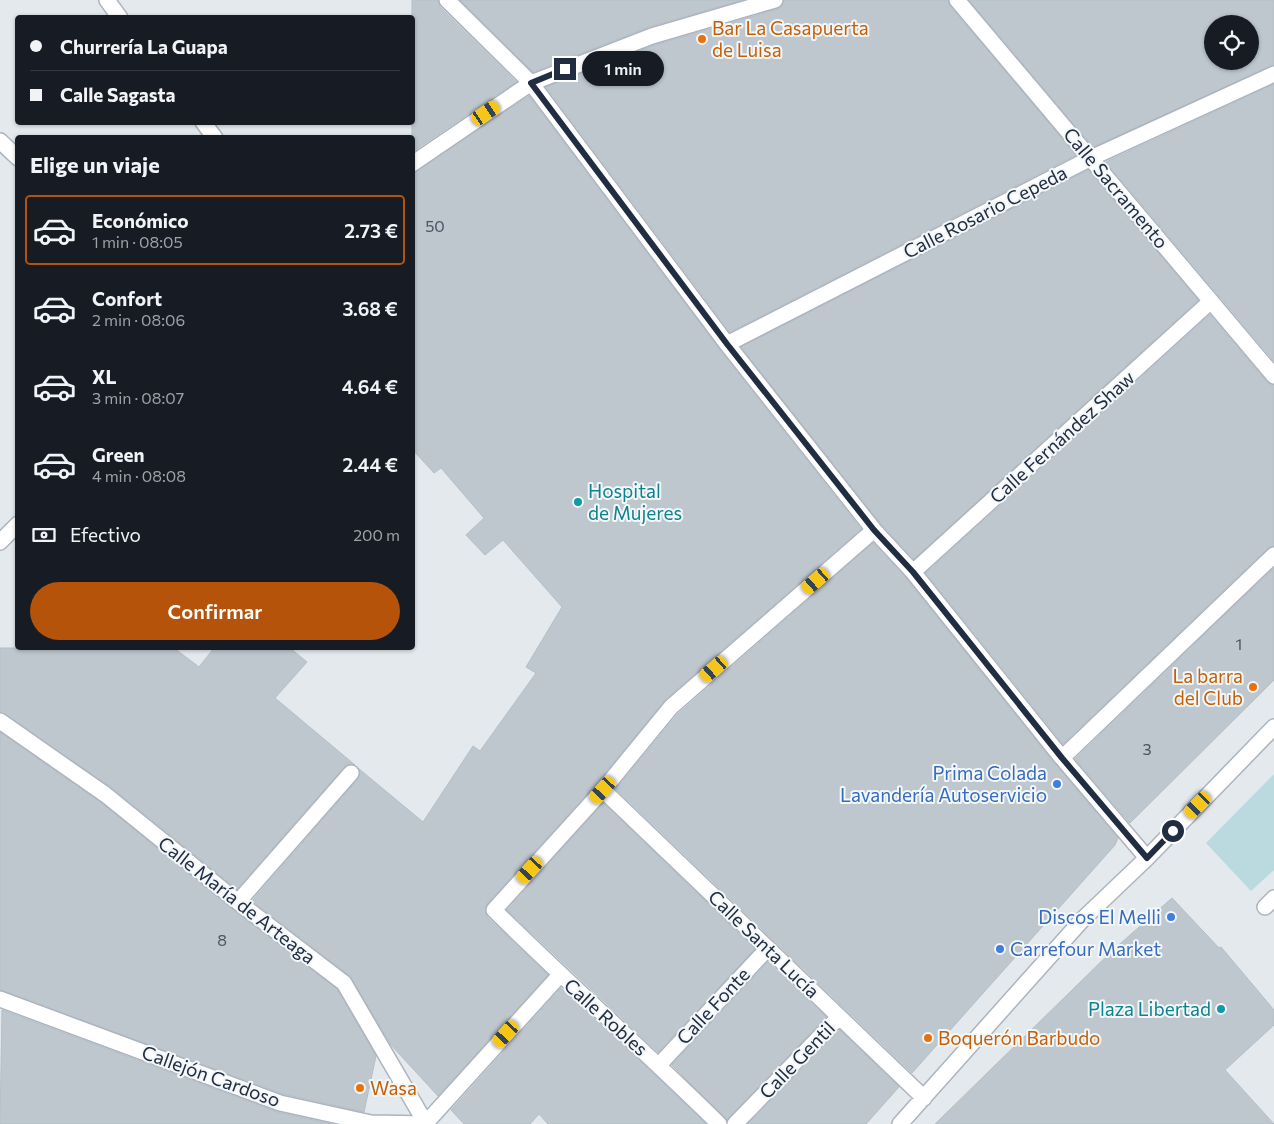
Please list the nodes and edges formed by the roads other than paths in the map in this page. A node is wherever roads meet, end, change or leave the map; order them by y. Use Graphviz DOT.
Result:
graph roads {
  1 [pos="107,0"];
  2 [pos="447,0"];
  3 [pos="776,0"];
  4 [pos="957,0"];
  5 [pos="743,4"];
  6 [pos="118,15"];
  7 [pos="1274,74"];
  8 [pos="531,83"];
  9 [pos="0,141"];
  10 [pos="15,155"];
  11 [pos="1091,158"];
  12 [pos="415,162"];
  13 [pos="1211,302"];
  14 [pos="727,344"];
  15 [pos="1273,374"];
  16 [pos="15,527"];
  17 [pos="874,530"];
  18 [pos="0,542"];
  19 [pos="1274,555"];
  20 [pos="913,572"];
  21 [pos="0,721"];
  22 [pos="1274,727"];
  23 [pos="1062,758"];
  24 [pos="351,773"];
  25 [pos="603,790"];
  26 [pos="1147,858"];
  27 [pos="238,902"];
  28 [pos="768,948"];
  29 [pos="560,976"];
  30 [pos="0,999"];
  31 [pos="839,1017"];
  32 [pos="659,1065"];
  33 [pos="924,1098"];
  34 [pos="426,1123"];
  35 [pos="719,1124"];
  36 [pos="735,1124"];
  37 [pos="900,1124"];
  1 -- 6 [label="street"];
  2 -- 8 [label="street"];
  3 -- 5 [label="street"];
  4 -- 11 [label="street, Calle Sacramento"];
  5 -- 8 [label="street"];
  7 -- 11 [label="street, Calle Rosario Cepeda"];
  8 -- 12 [label="street"];
  8 -- 14 [label="street"];
  9 -- 10 [label="street"];
  11 -- 13 [label="street, Calle Sacramento"];
  11 -- 14 [label="street, Calle Rosario Cepeda"];
  13 -- 15 [label="street, Calle Sacramento"];
  13 -- 20 [label="street, Calle Fernández Shaw"];
  14 -- 17 [label="street"];
  16 -- 18 [label="street"];
  17 -- 20 [label="street"];
  17 -- 25 [label="street"];
  19 -- 23 [label="street"];
  20 -- 23 [label="street"];
  21 -- 27 [label="street, Calle María de Arteaga"];
  22 -- 26 [label="street"];
  23 -- 26 [label="street"];
  24 -- 27 [label="street"];
  25 -- 28 [label="street, Calle Santa Lucía"];
  25 -- 29 [label="street, Calle Robles"];
  26 -- 33 [label="street"];
  27 -- 34 [label="street, Calle María de Arteaga"];
  28 -- 31 [label="street, Calle Santa Lucía"];
  28 -- 32 [label="street, Calle Fonte"];
  29 -- 32 [label="street, Calle Robles"];
  29 -- 34 [label="street"];
  30 -- 34 [label="street, Callejón Cardoso"];
  31 -- 33 [label="street, Calle Santa Lucía"];
  31 -- 36 [label="street, Calle Gentil"];
  32 -- 35 [label="street, Calle Robles"];
  33 -- 37 [label="street"];
}
